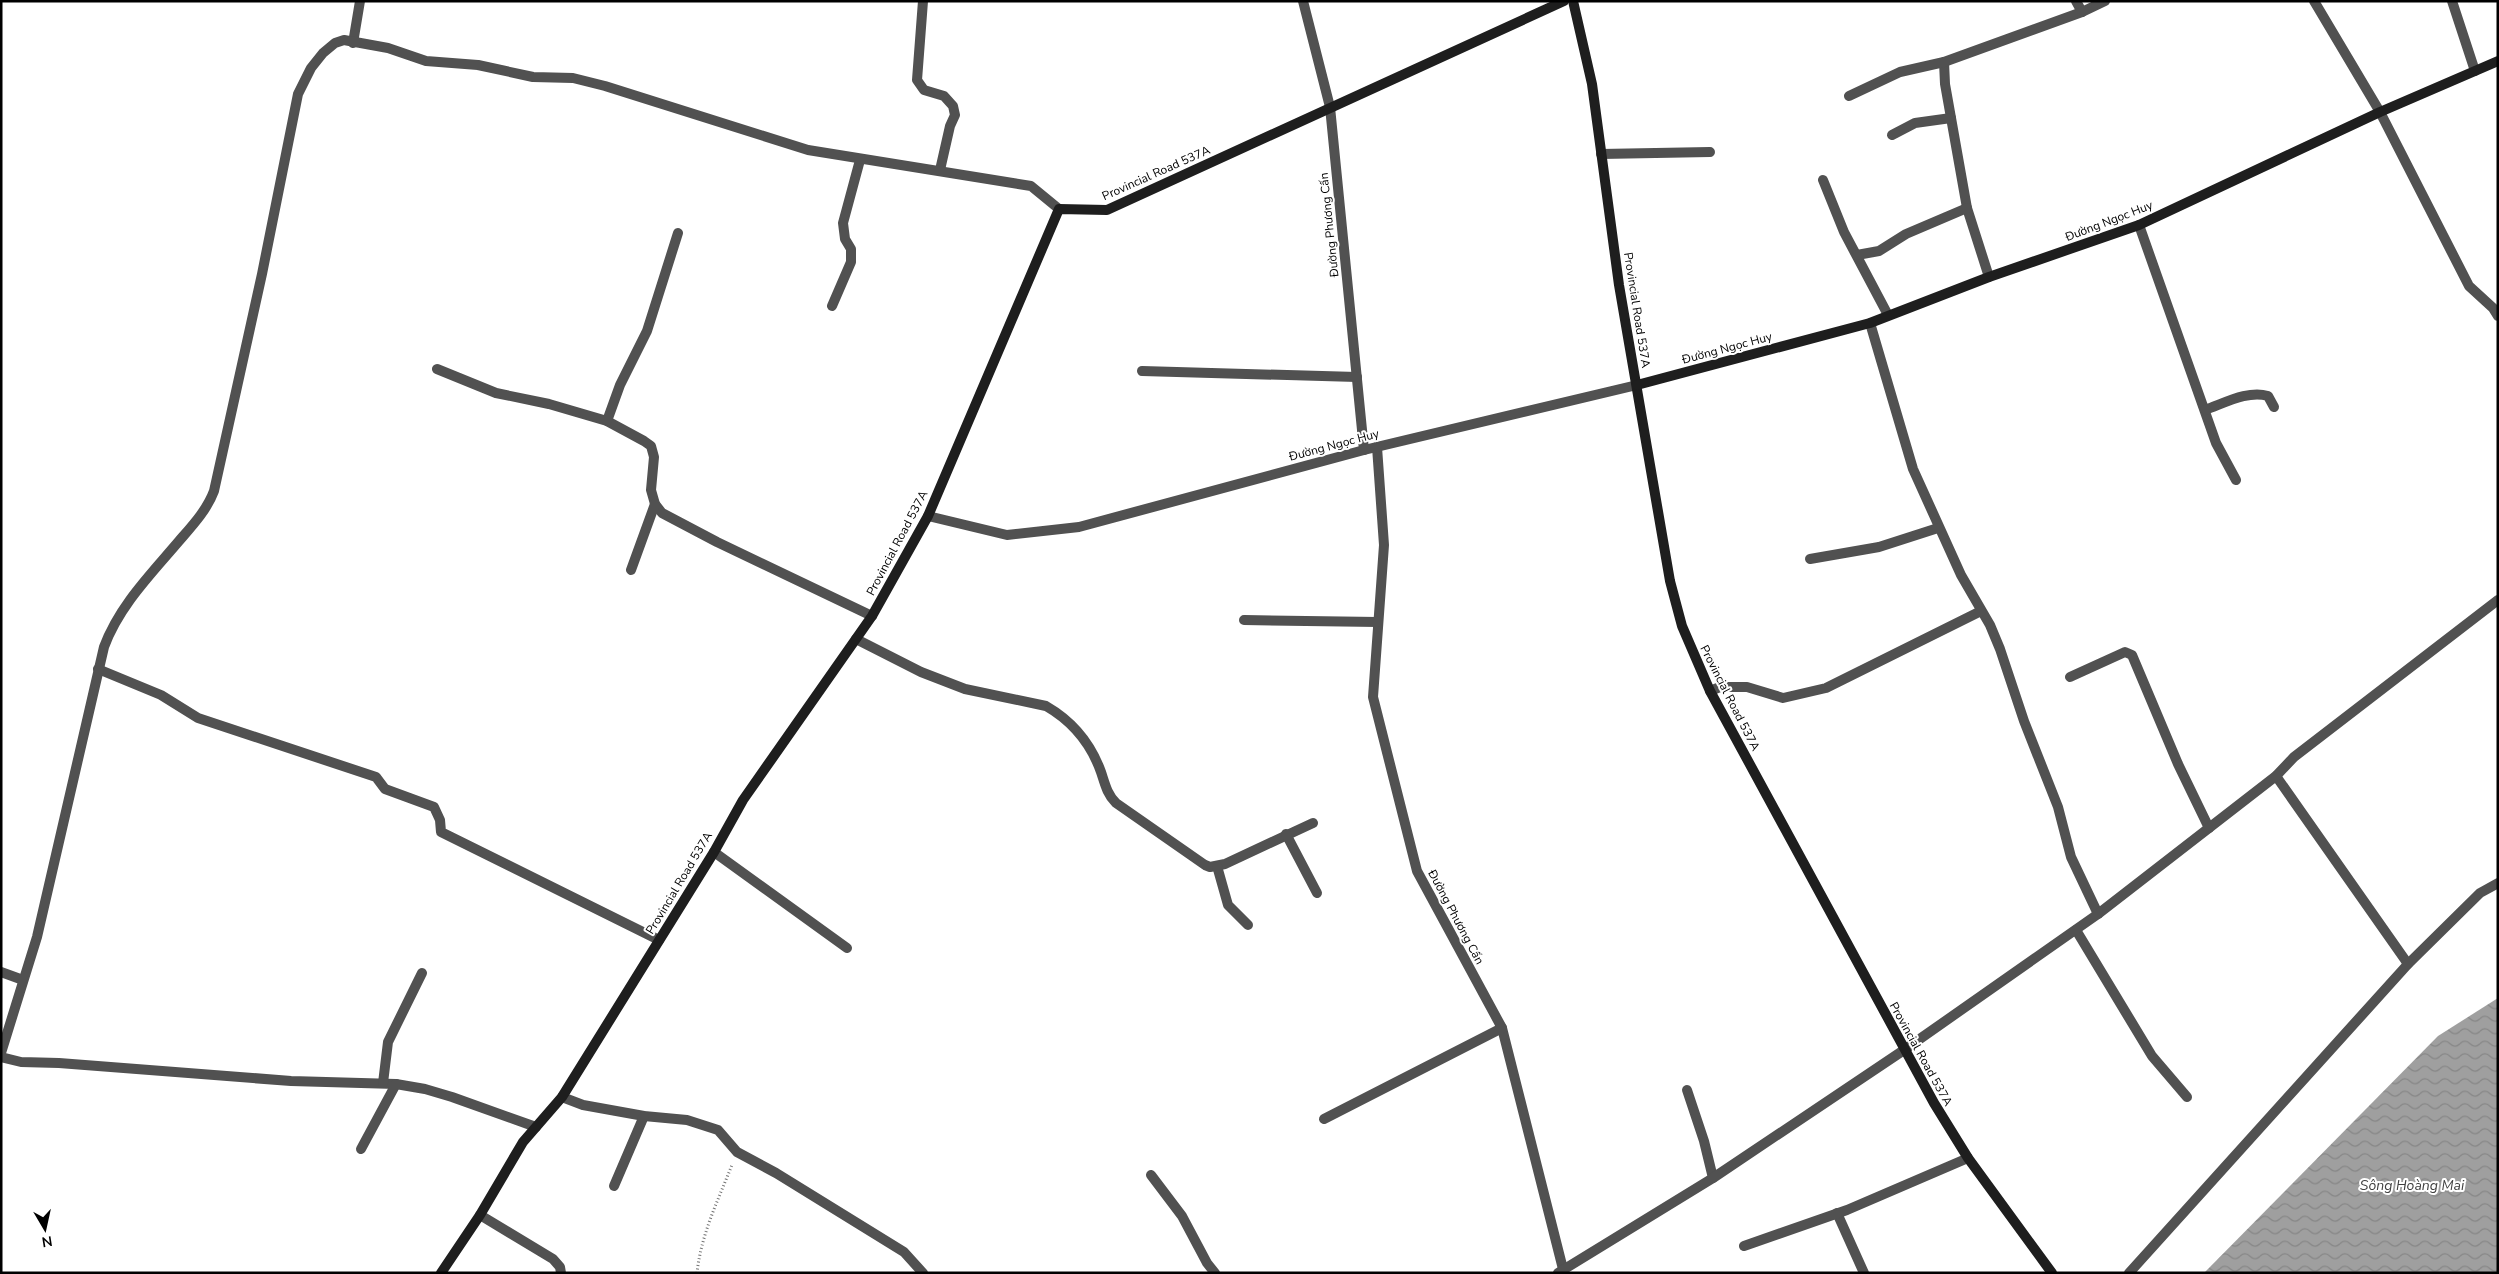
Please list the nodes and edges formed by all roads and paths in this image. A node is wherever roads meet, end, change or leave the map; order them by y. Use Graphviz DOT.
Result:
graph roads {
  1 [pos="360,1"];
  2 [pos="923,1"];
  3 [pos="1303,1"];
  4 [pos="1564,1"];
  5 [pos="1573,1"];
  6 [pos="2076,1"];
  7 [pos="2105,1"];
  8 [pos="2314,1"];
  9 [pos="2452,1"];
  10 [pos="2082,12"];
  11 [pos="353,43"];
  12 [pos="2498,61"];
  13 [pos="1944,62"];
  14 [pos="2475,71"];
  15 [pos="1849,96"];
  16 [pos="1330,107"];
  17 [pos="2380,112"];
  18 [pos="1951,118"];
  19 [pos="1892,135"];
  20 [pos="1710,152"];
  21 [pos="1601,154"];
  22 [pos="860,160"];
  23 [pos="940,170"];
  24 [pos="1823,180"];
  25 [pos="1968,208"];
  26 [pos="1059,209"];
  27 [pos="2140,225"];
  28 [pos="678,234"];
  29 [pos="1858,255"];
  30 [pos="1989,277"];
  31 [pos="832,306"];
  32 [pos="2496,310"];
  33 [pos="1888,316"];
  34 [pos="1870,323"];
  35 [pos="437,369"];
  36 [pos="1142,370"];
  37 [pos="1357,377"];
  38 [pos="1637,385"];
  39 [pos="2274,407"];
  40 [pos="2205,410"];
  41 [pos="607,422"];
  42 [pos="1377,447"];
  43 [pos="1364,450"];
  44 [pos="2236,480"];
  45 [pos="655,504"];
  46 [pos="928,516"];
  47 [pos="1938,528"];
  48 [pos="1810,559"];
  49 [pos="631,570"];
  50 [pos="2498,600"];
  51 [pos="1981,611"];
  52 [pos="872,616"];
  53 [pos="1244,620"];
  54 [pos="1378,622"];
  55 [pos="856,639"];
  56 [pos="98,669"];
  57 [pos="2070,677"];
  58 [pos="1710,691"];
  59 [pos="2276,776"];
  60 [pos="1313,823"];
  61 [pos="2209,828"];
  62 [pos="1286,834"];
  63 [pos="714,852"];
  64 [pos="1217,866"];
  65 [pos="2498,883"];
  66 [pos="1317,892"];
  67 [pos="2098,914"];
  68 [pos="1248,925"];
  69 [pos="2076,930"];
  70 [pos="659,940"];
  71 [pos="847,948"];
  72 [pos="2408,964"];
  73 [pos="1,972"];
  74 [pos="422,973"];
  75 [pos="23,980"];
  76 [pos="1502,1028"];
  77 [pos="1904,1050"];
  78 [pos="1,1053"];
  79 [pos="1,1057"];
  80 [pos="383,1083"];
  81 [pos="396,1084"];
  82 [pos="1687,1090"];
  83 [pos="562,1097"];
  84 [pos="2187,1097"];
  85 [pos="644,1116"];
  86 [pos="1324,1119"];
  87 [pos="536,1127"];
  88 [pos="361,1149"];
  89 [pos="737,1152"];
  90 [pos="1968,1158"];
  91 [pos="1151,1175"];
  92 [pos="1713,1178"];
  93 [pos="614,1186"];
  94 [pos="1837,1213"];
  95 [pos="480,1215"];
  96 [pos="1744,1246"];
  97 [pos="1212,1270"];
  98 [pos="1562,1272"];
  99 [pos="440,1273"];
  100 [pos="561,1273"];
  101 [pos="698,1273"];
  102 [pos="923,1273"];
  103 [pos="1200,1273"];
  104 [pos="1864,1273"];
  105 [pos="2052,1273"];
  106 [pos="2129,1273"];
  1 -- 11 [label="street"];
  2 -- 23 [label="street"];
  3 -- 16 [label="street, Đường Phương Cấn"];
  4 -- 16 [label="main road, Provincial Road 537A"];
  5 -- 21 [label="main road, Provincial Road 537A"];
  6 -- 10 [label="street"];
  7 -- 10 [label="street"];
  8 -- 17 [label="street"];
  9 -- 14 [label="street"];
  10 -- 13 [label="street"];
  11 -- 22 [label="street"];
  11 -- 56 [label="street"];
  12 -- 14 [label="main road, Đường Ngọc Huy"];
  13 -- 15 [label="street"];
  13 -- 18 [label="street"];
  14 -- 17 [label="main road, Đường Ngọc Huy"];
  16 -- 26 [label="main road, Provincial Road 537A"];
  16 -- 37 [label="street, Đường Phương Cấn"];
  17 -- 27 [label="main road, Đường Ngọc Huy"];
  17 -- 32 [label="street"];
  18 -- 19 [label="street"];
  18 -- 25 [label="street"];
  20 -- 21 [label="street"];
  21 -- 38 [label="main road, Provincial Road 537A"];
  22 -- 23 [label="street"];
  22 -- 31 [label="street"];
  23 -- 26 [label="street"];
  24 -- 29 [label="street"];
  25 -- 29 [label="street"];
  25 -- 30 [label="street"];
  26 -- 46 [label="main road, Provincial Road 537A"];
  27 -- 30 [label="main road, Đường Ngọc Huy"];
  27 -- 40 [label="street"];
  28 -- 41 [label="street"];
  29 -- 33 [label="street"];
  30 -- 33 [label="main road, Đường Ngọc Huy"];
  33 -- 34 [label="main road, Đường Ngọc Huy"];
  34 -- 38 [label="main road, Đường Ngọc Huy"];
  34 -- 47 [label="street"];
  35 -- 41 [label="street"];
  36 -- 37 [label="street"];
  37 -- 43 [label="street, Đường Phương Cấn"];
  38 -- 42 [label="street, Đường Ngọc Huy"];
  38 -- 58 [label="main road, Provincial Road 537A"];
  39 -- 40 [label="street"];
  40 -- 44 [label="street"];
  41 -- 45 [label="street"];
  42 -- 43 [label="street, Đường Ngọc Huy"];
  42 -- 54 [label="street, Đường Phương Cấn"];
  43 -- 46 [label="street, Đường Ngọc Huy"];
  45 -- 49 [label="street"];
  45 -- 52 [label="street"];
  46 -- 52 [label="main road, Provincial Road 537A"];
  47 -- 48 [label="street"];
  47 -- 51 [label="street"];
  50 -- 59 [label="street"];
  51 -- 58 [label="street"];
  51 -- 67 [label="street"];
  52 -- 55 [label="main road, Provincial Road 537A"];
  53 -- 54 [label="street"];
  54 -- 76 [label="street, Đường Phương Cấn"];
  55 -- 63 [label="main road, Provincial Road 537A"];
  55 -- 64 [label="street"];
  56 -- 70 [label="street"];
  56 -- 75 [label="street"];
  57 -- 61 [label="street"];
  58 -- 77 [label="main road, Provincial Road 537A"];
  59 -- 61 [label="street"];
  59 -- 72 [label="street"];
  60 -- 62 [label="street"];
  61 -- 67 [label="street"];
  62 -- 64 [label="street"];
  62 -- 66 [label="street"];
  63 -- 70 [label="main road, Provincial Road 537A"];
  63 -- 71 [label="street"];
  64 -- 68 [label="street"];
  65 -- 72 [label="street"];
  67 -- 69 [label="street"];
  69 -- 77 [label="street"];
  69 -- 84 [label="street"];
  70 -- 83 [label="main road, Provincial Road 537A"];
  72 -- 106 [label="street"];
  73 -- 75 [label="street"];
  74 -- 80 [label="street"];
  75 -- 78 [label="street"];
  76 -- 86 [label="street"];
  76 -- 98 [label="street, Đường Phương Cấn"];
  77 -- 90 [label="main road, Provincial Road 537A"];
  77 -- 92 [label="street"];
  79 -- 80 [label="street"];
  80 -- 81 [label="street"];
  81 -- 87 [label="street"];
  81 -- 88 [label="street"];
  82 -- 92 [label="street"];
  83 -- 85 [label="street"];
  83 -- 87 [label="main road, Provincial Road 537A"];
  85 -- 89 [label="street"];
  85 -- 93 [label="street"];
  87 -- 95 [label="main road, Provincial Road 537A"];
  89 -- 101 [label="path"];
  89 -- 102 [label="street"];
  90 -- 94 [label="street"];
  90 -- 105 [label="main road, Provincial Road 537A"];
  91 -- 97 [label="street"];
  92 -- 98 [label="street"];
  94 -- 96 [label="street"];
  94 -- 104 [label="street"];
  95 -- 99 [label="main road, Provincial Road 537A"];
  95 -- 100 [label="street"];
  97 -- 103 [label="street"];
}
